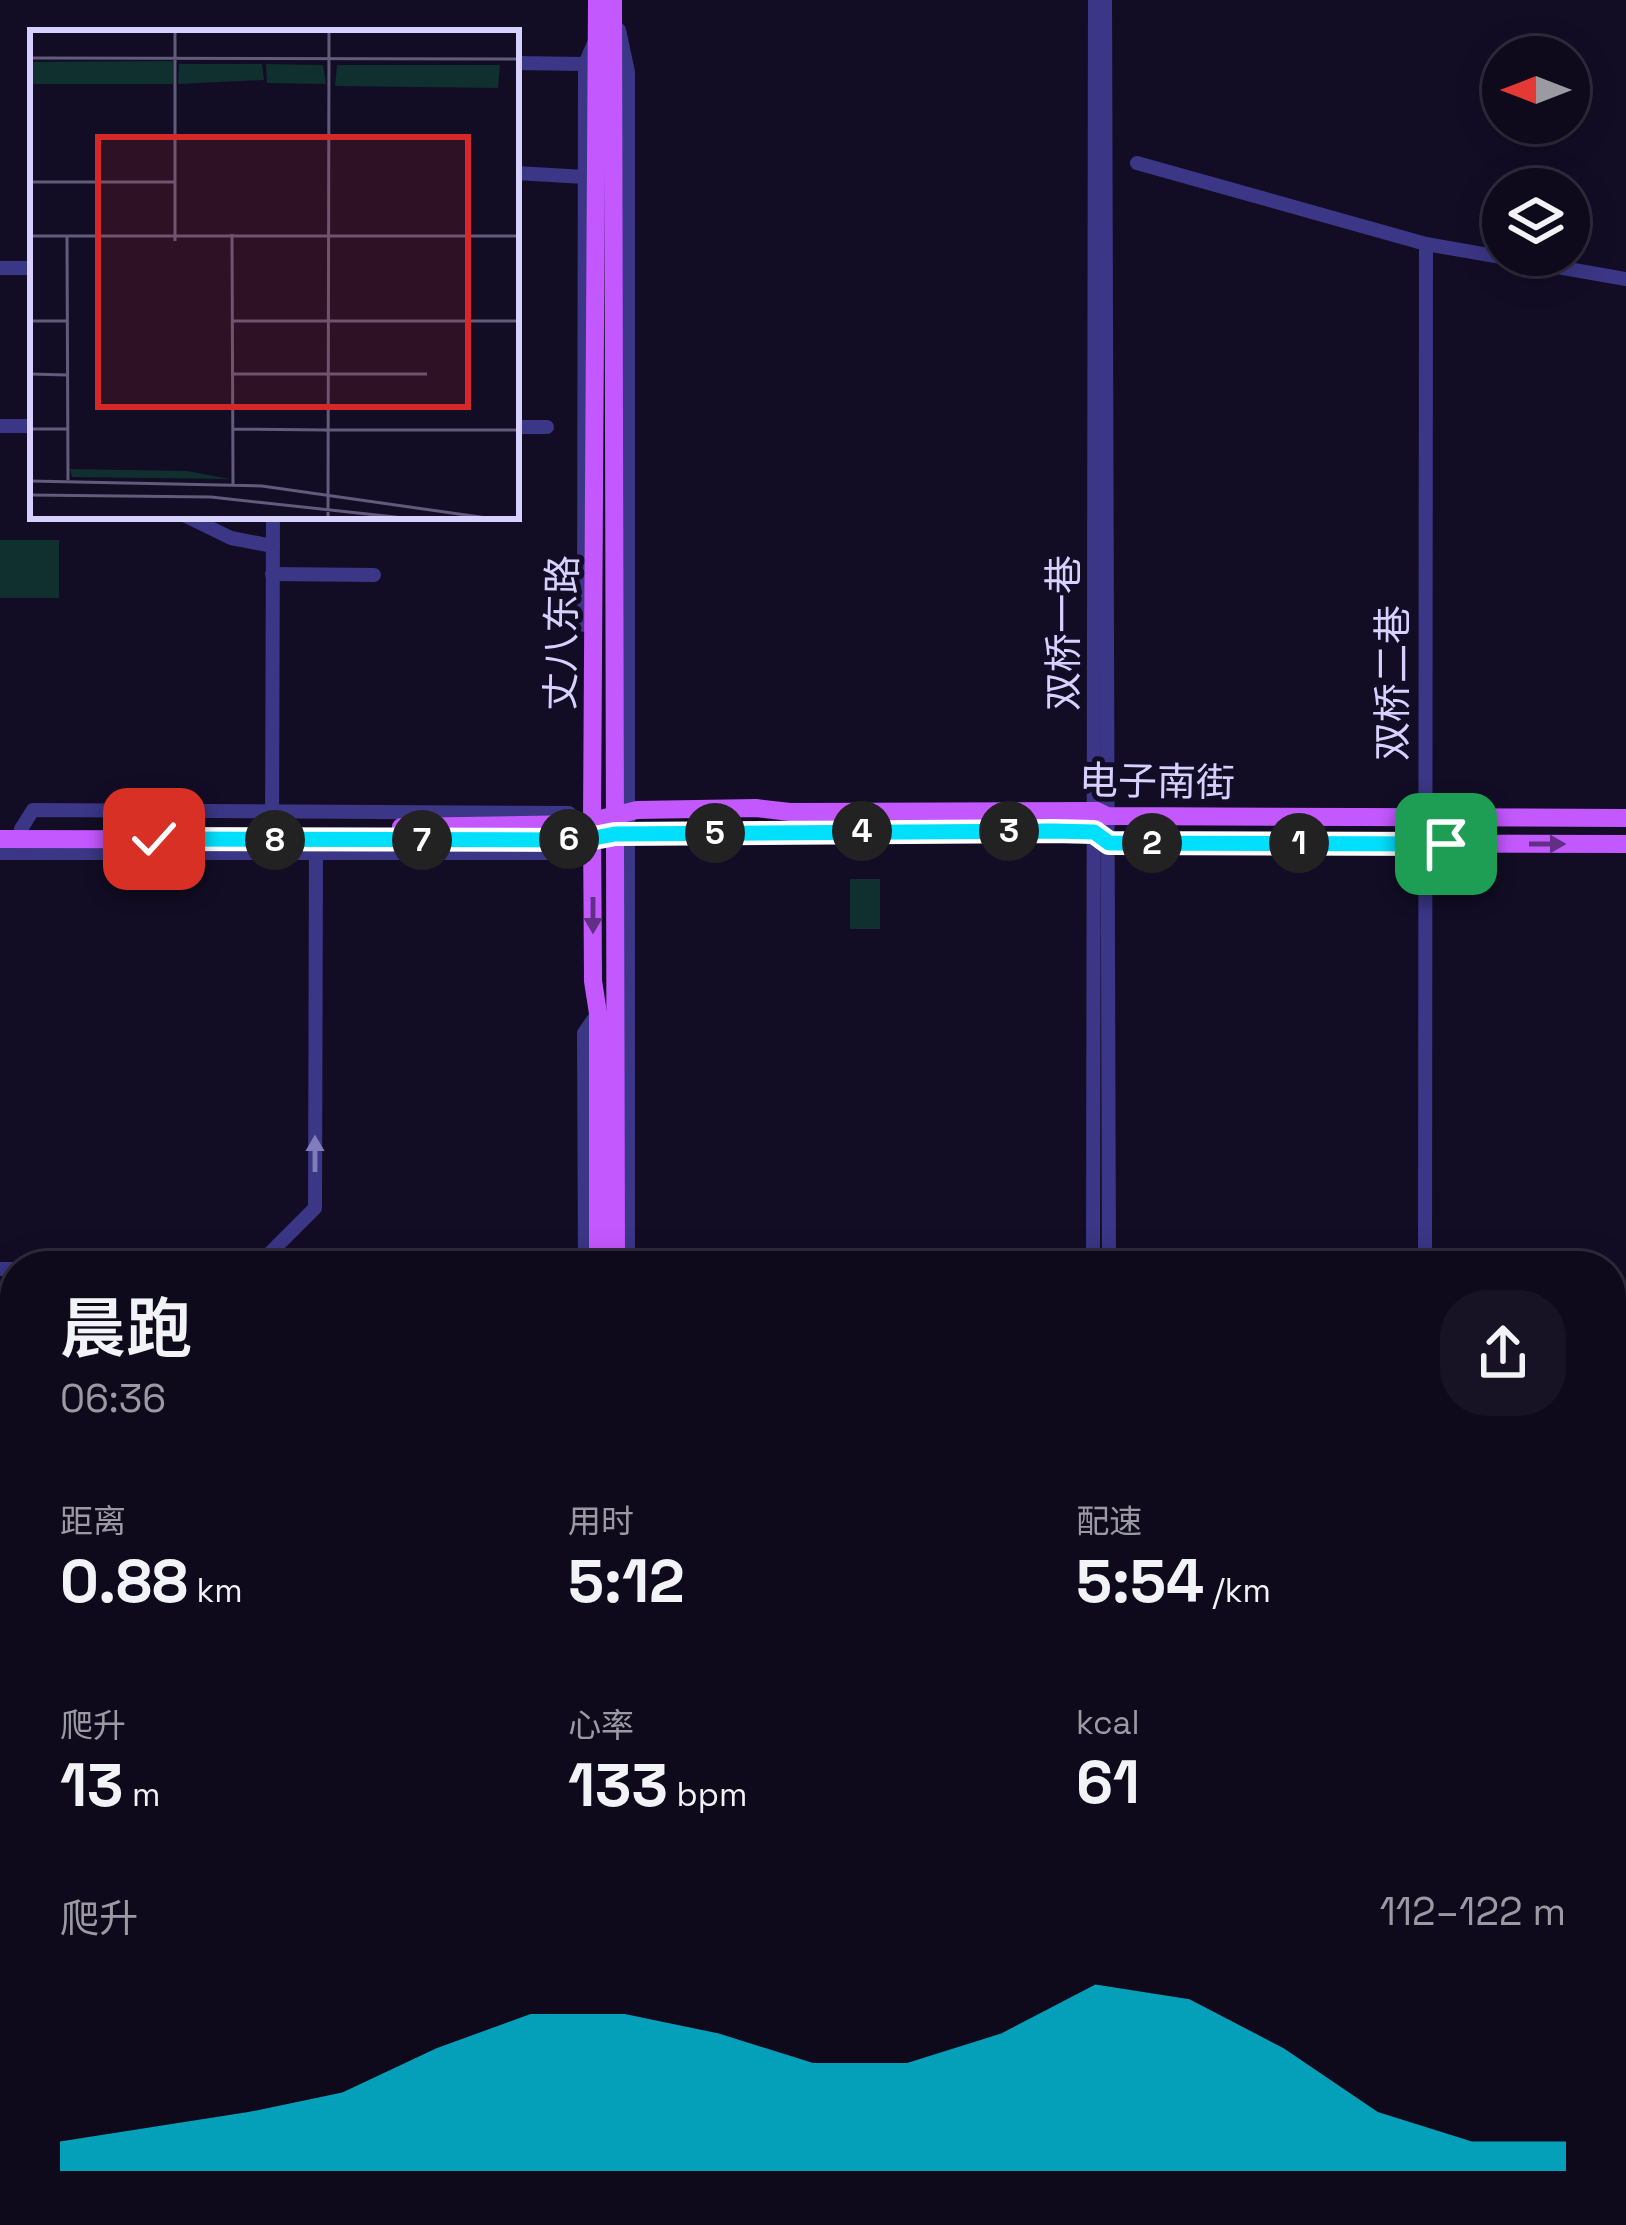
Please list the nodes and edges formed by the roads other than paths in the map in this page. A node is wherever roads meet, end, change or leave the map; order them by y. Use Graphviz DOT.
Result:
graph roads {
  1 [pos="1095,0"];
  2 [pos="1105,0"];
  3 [pos="608,2"];
  4 [pos="596,39"];
  5 [pos="519,63"];
  6 [pos="585,64"];
  7 [pos="1137,163"];
  8 [pos="519,173"];
  9 [pos="585,176"];
  10 [pos="1426,244"];
  11 [pos="1626,279"];
  12 [pos="519,427"];
  13 [pos="547,427"];
  14 [pos="192,519"];
  15 [pos="273,519"];
  16 [pos="273,546"];
  17 [pos="272,574"];
  18 [pos="374,575"];
  19 [pos="592,668"];
  20 [pos="622,812"];
  21 [pos="1425,818"];
  22 [pos="1626,818"];
  23 [pos="1102,825"];
  24 [pos="272,828"];
  25 [pos="0,829"];
  26 [pos="587,832"];
  27 [pos="623,834"];
  28 [pos="0,839"];
  29 [pos="1425,844"];
  30 [pos="1626,844"];
  31 [pos="316,846"];
  32 [pos="0,853"];
  33 [pos="591,1105"];
  34 [pos="272,1251"];
  35 [pos="586,1251"];
  36 [pos="597,1251"];
  37 [pos="616,1251"];
  38 [pos="628,1251"];
  39 [pos="1094,1251"];
  40 [pos="1108,1251"];
  41 [pos="1425,1251"];
  1 -- 23 [label="street, 双桥一巷"];
  2 -- 23 [label="street, 双桥一巷"];
  3 -- 4 [label="main road, 丈八东路"];
  3 -- 20 [label="main road, 丈八东路"];
  4 -- 6 [label="street"];
  4 -- 19 [label="main road, 丈八东路"];
  5 -- 6 [label="street"];
  6 -- 9 [label="street"];
  7 -- 10 [label="street"];
  8 -- 9 [label="street"];
  9 -- 19 [label="street"];
  10 -- 11 [label="street"];
  10 -- 21 [label="street, 双桥二巷"];
  12 -- 13 [label="street"];
  14 -- 16 [label="street"];
  15 -- 16 [label="street"];
  16 -- 17 [label="street"];
  17 -- 18 [label="street"];
  17 -- 24 [label="street"];
  19 -- 26 [label="main road, 丈八东路"];
  20 -- 23 [label="main road, 电子南街"];
  20 -- 26 [label="main road"];
  20 -- 27 [label="main road, 丈八东路"];
  21 -- 22 [label="main road, 电子南街"];
  21 -- 23 [label="main road, 电子南街"];
  21 -- 29 [label="street, 双桥二巷"];
  23 -- 27 [label="main road, 电子南街"];
  23 -- 29 [label="main road, 电子南街"];
  23 -- 39 [label="street, 双桥一巷"];
  23 -- 40 [label="street, 双桥一巷"];
  24 -- 25 [label="main road"];
  24 -- 26 [label="main road"];
  24 -- 28 [label="main road"];
  24 -- 31 [label="main road"];
  26 -- 27 [label="main road, 电子南街"];
  26 -- 31 [label="main road"];
  26 -- 33 [label="main road, 丈八东路, one-way"];
  27 -- 37 [label="main road, 丈八东路"];
  27 -- 38 [label="street"];
  29 -- 30 [label="main road, 电子南街, one-way"];
  29 -- 41 [label="street, 双桥二巷"];
  31 -- 32 [label="street"];
  34 -- 31 [label="street, one-way"];
  33 -- 35 [label="street"];
  33 -- 36 [label="main road, 丈八东路"];
}
